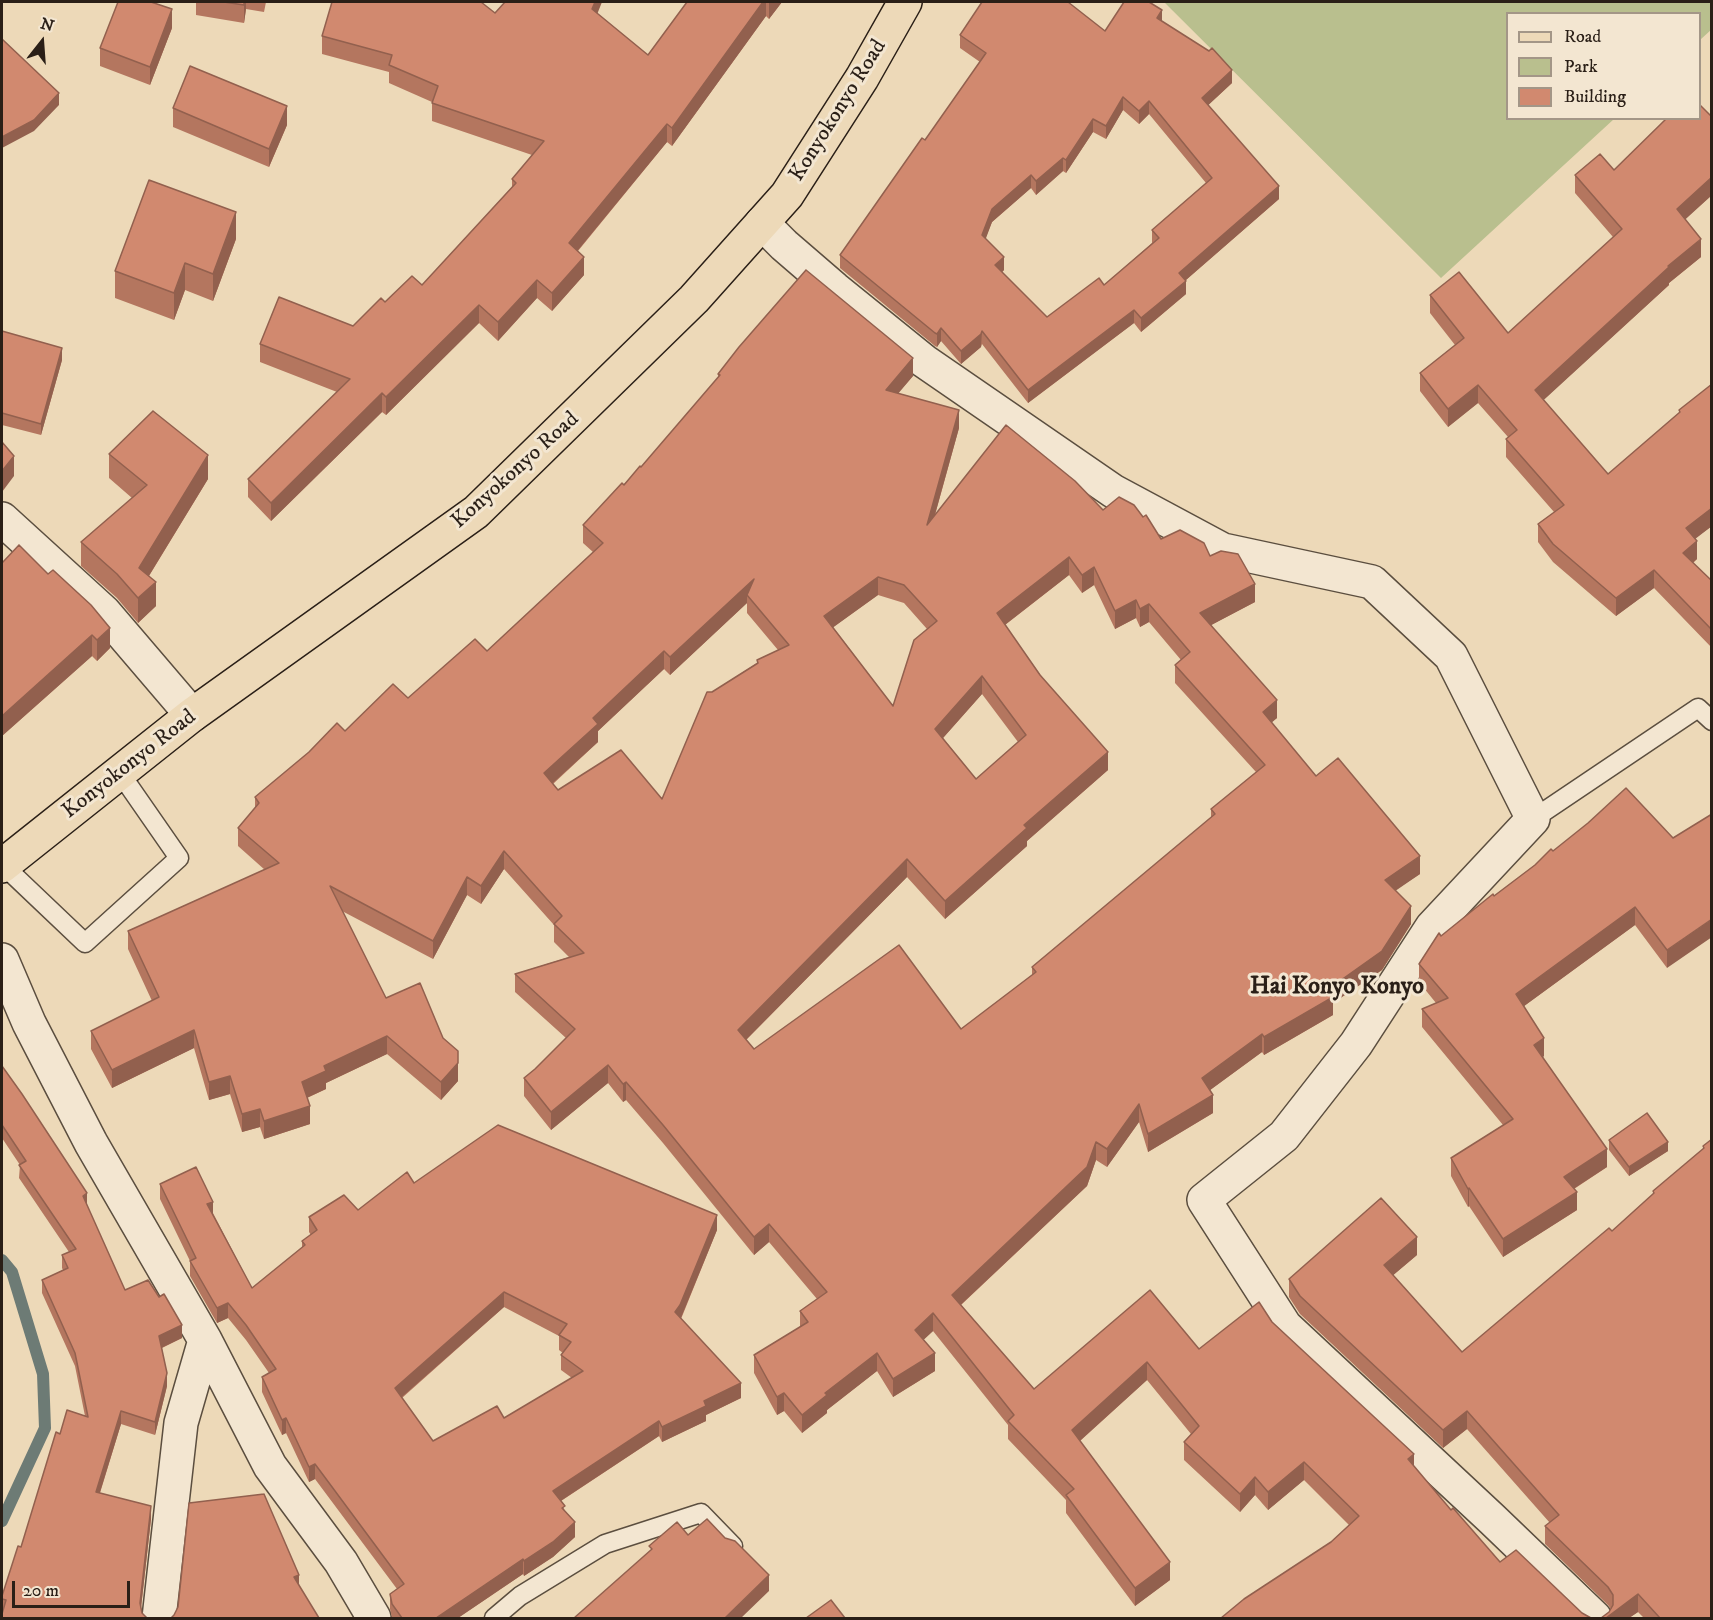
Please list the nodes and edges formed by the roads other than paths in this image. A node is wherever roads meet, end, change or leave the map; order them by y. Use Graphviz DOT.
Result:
graph roads {
  1 [pos="905,2"];
  2 [pos="762,223"];
  3 [pos="2,519"];
  4 [pos="192,715"];
  5 [pos="1712,721"];
  6 [pos="120,773"];
  7 [pos="1533,819"];
  8 [pos="2,866"];
  9 [pos="2,960"];
  10 [pos="205,1340"];
  11 [pos="733,1546"];
  12 [pos="159,1618"];
  13 [pos="374,1618"];
  14 [pos="494,1618"];
  15 [pos="1595,1618"];
  1 -- 2 [label="main road, Konyokonyo Road"];
  2 -- 4 [label="main road, Konyokonyo Road"];
  2 -- 7 [label="street"];
  3 -- 4 [label="street"];
  4 -- 6 [label="main road, Konyokonyo Road"];
  5 -- 7 [label="lane"];
  6 -- 8 [label="main road, Konyokonyo Road"];
  6 -- 8 [label="lane"];
  7 -- 15 [label="street"];
  9 -- 10 [label="street"];
  10 -- 12 [label="street"];
  10 -- 13 [label="street"];
  11 -- 14 [label="lane"];
}
